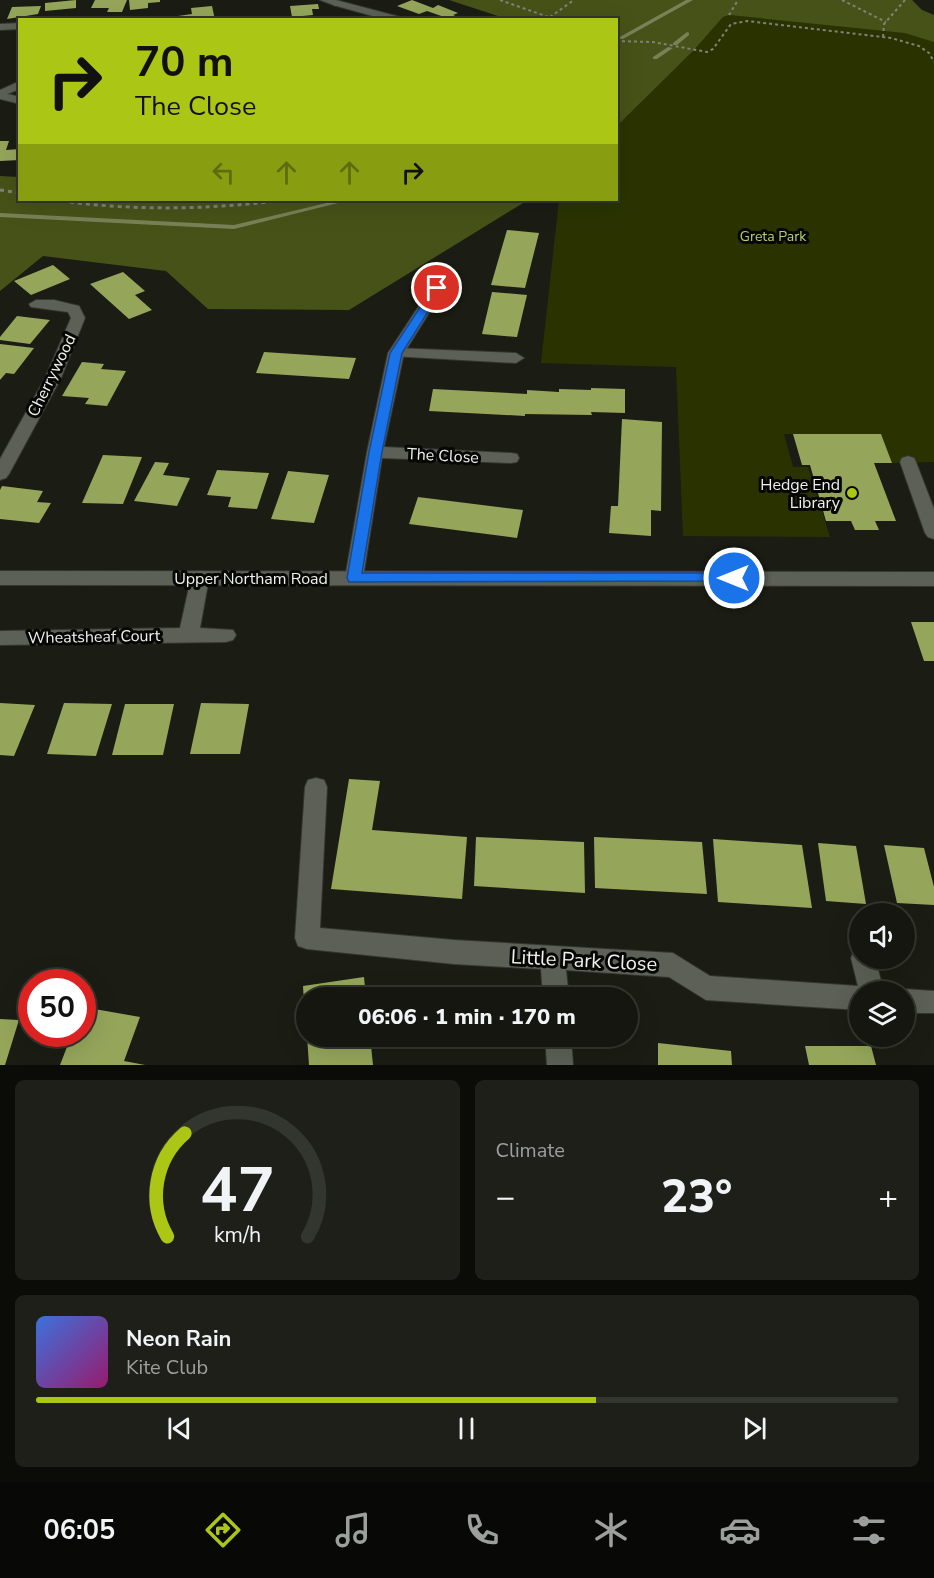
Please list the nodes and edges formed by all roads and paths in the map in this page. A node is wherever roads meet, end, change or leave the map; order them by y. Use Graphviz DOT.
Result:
graph roads {
  1 [pos="500,0"];
  2 [pos="574,0"];
  3 [pos="738,0"];
  4 [pos="842,0"];
  5 [pos="905,0"];
  6 [pos="330,1"];
  7 [pos="357,9"];
  8 [pos="729,15"];
  9 [pos="549,17"];
  10 [pos="345,18"];
  11 [pos="392,18"];
  12 [pos="886,22"];
  13 [pos="18,26"];
  14 [pos="0,27"];
  15 [pos="883,37"];
  16 [pos="618,41"];
  17 [pos="934,62"];
  18 [pos="18,85"];
  19 [pos="0,95"];
  20 [pos="18,100"];
  21 [pos="0,190"];
  22 [pos="18,193"];
  23 [pos="60,201"];
  24 [pos="276,201"];
  25 [pos="437,288"];
  26 [pos="36,303"];
  27 [pos="396,353"];
  28 [pos="516,358"];
  29 [pos="375,452"];
  30 [pos="511,458"];
  31 [pos="908,462"];
  32 [pos="0,474"];
  33 [pos="934,534"];
  34 [pos="200,578"];
  35 [pos="354,578"];
  36 [pos="0,579"];
  37 [pos="934,579"];
  38 [pos="189,634"];
  39 [pos="226,635"];
  40 [pos="0,638"];
  41 [pos="316,787"];
  42 [pos="554,958"];
  43 [pos="555,987"];
  44 [pos="849,997"];
  45 [pos="915,1001"];
  46 [pos="930,1002"];
  47 [pos="559,1047"];
  48 [pos="560,1065"];
  1 -- 9 [label="path"];
  2 -- 9 [label="path"];
  3 -- 8 [label="path"];
  4 -- 12 [label="path"];
  5 -- 12 [label="path"];
  6 -- 7 [label="street"];
  7 -- 10 [label="street"];
  7 -- 11 [label="street"];
  12 -- 15 [label="path"];
  13 -- 14 [label="street"];
  15 -- 16 [label="path"];
  15 -- 17 [label="path"];
  18 -- 19 [label="street"];
  19 -- 20 [label="street"];
  21 -- 22 [label="path"];
  23 -- 24 [label="path"];
  25 -- 27 [label="street"];
  26 -- 32 [label="street, Cherrywood"];
  27 -- 28 [label="street"];
  27 -- 29 [label="street"];
  29 -- 30 [label="street, The Close"];
  29 -- 35 [label="street"];
  31 -- 33 [label="street"];
  34 -- 35 [label="street, Upper Northam Road"];
  34 -- 36 [label="street, Upper Northam Road"];
  34 -- 38 [label="street"];
  35 -- 37 [label="street, Upper Northam Road"];
  38 -- 39 [label="street, Wheatsheaf Court"];
  38 -- 40 [label="street, Wheatsheaf Court"];
  41 -- 42 [label="street, Little Park Close"];
  42 -- 43 [label="street"];
  42 -- 44 [label="street, Little Park Close"];
  45 -- 46 [label="street"];
  47 -- 48 [label="street"];
}
